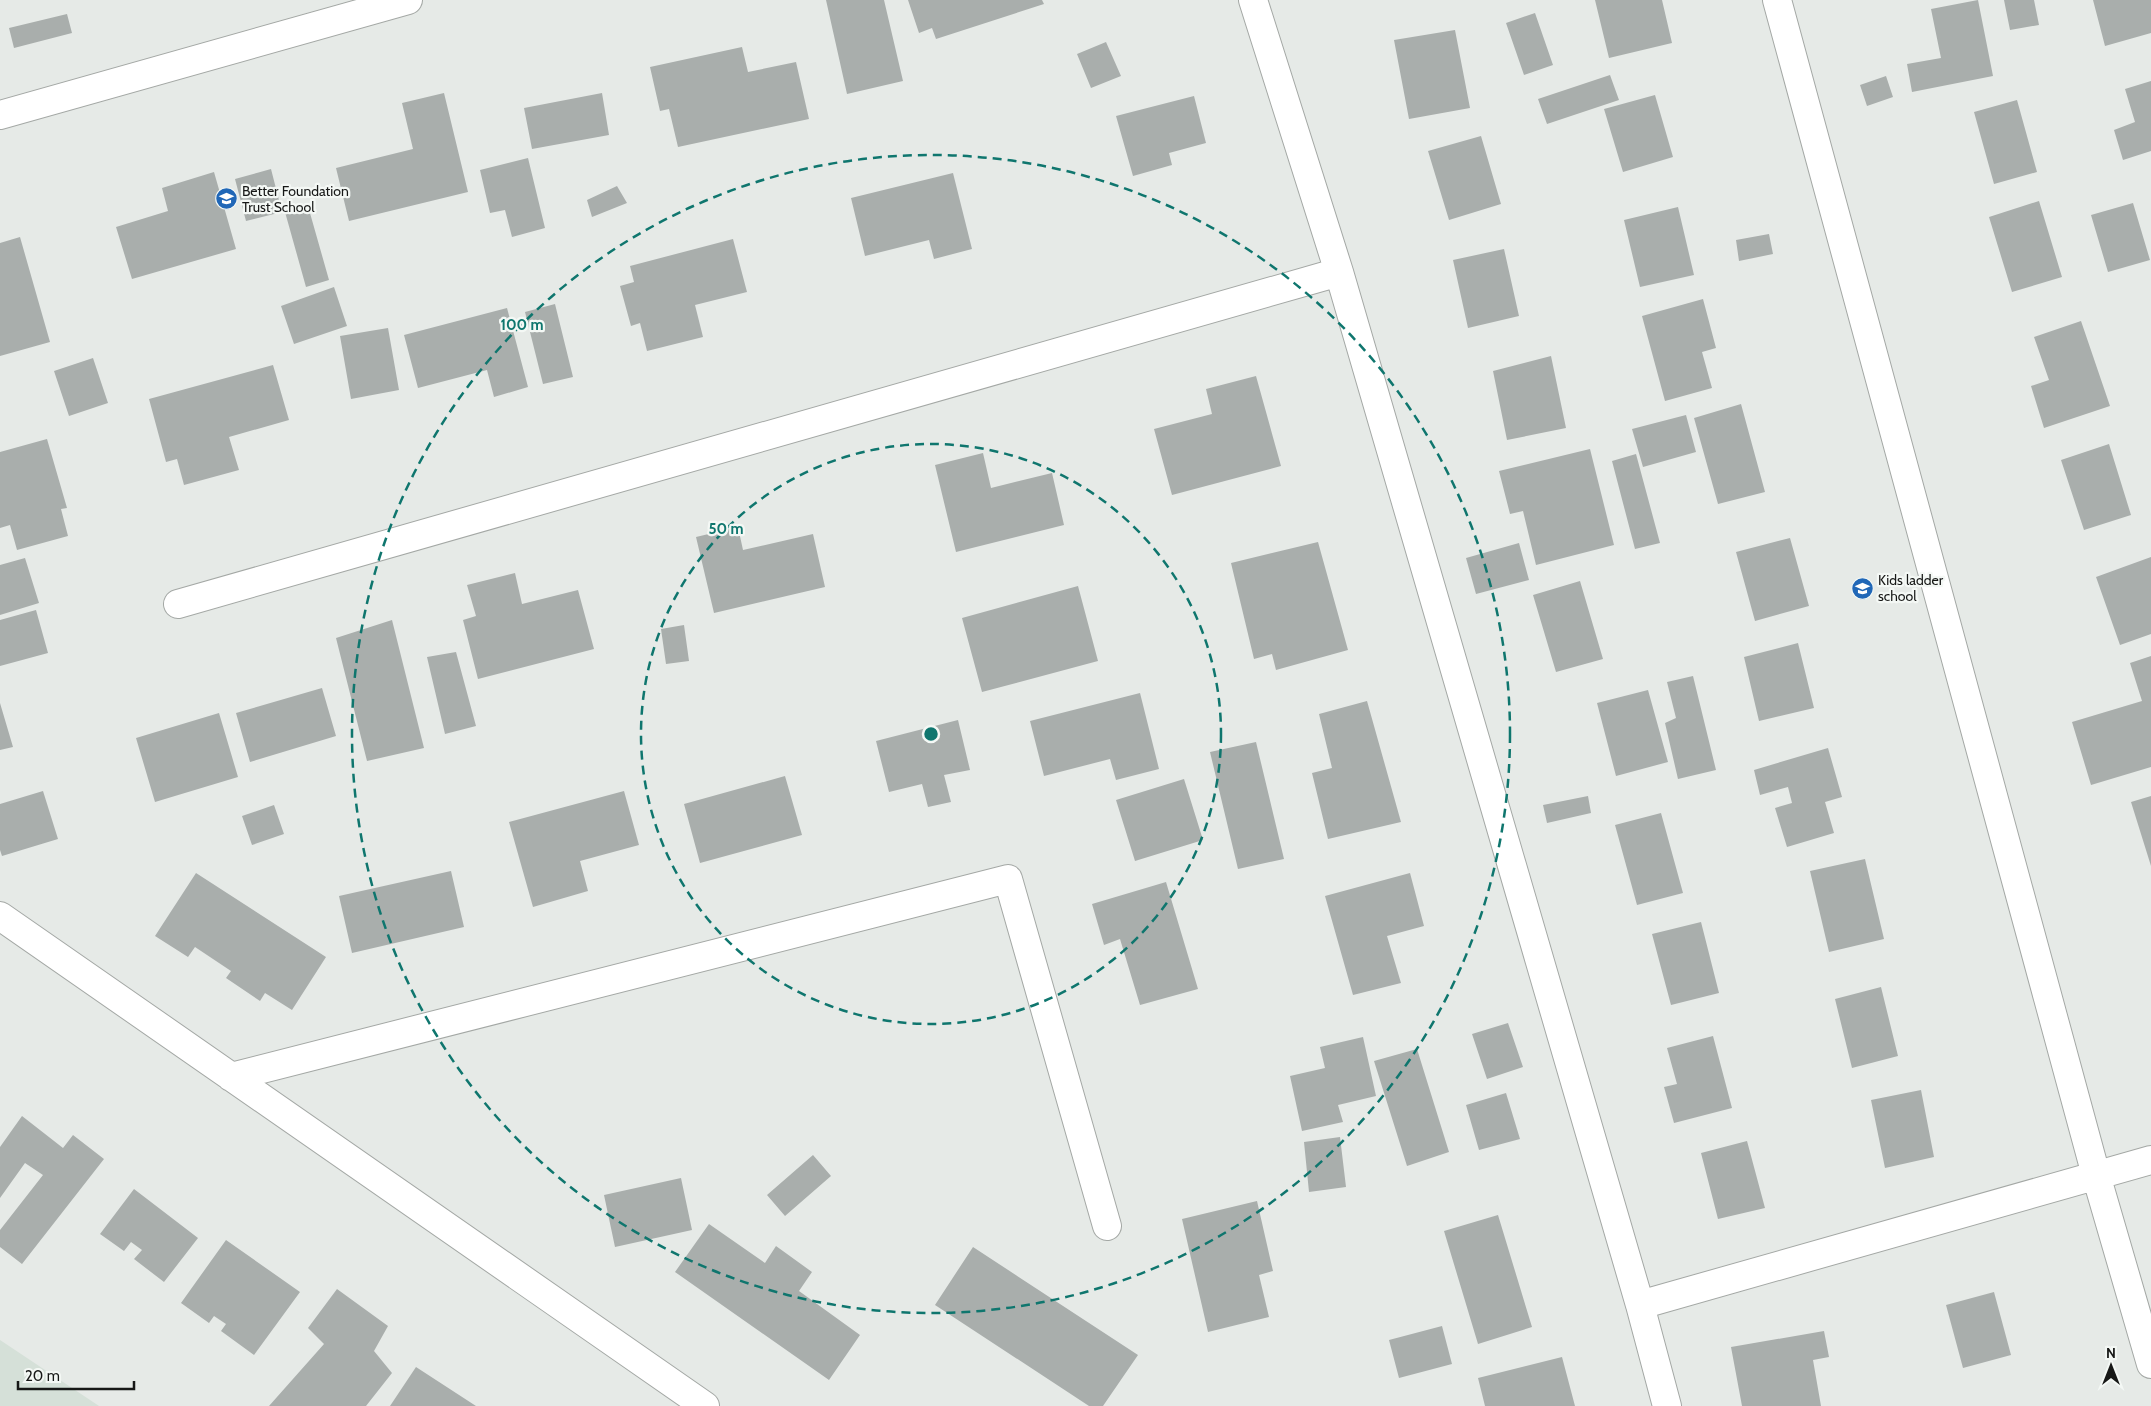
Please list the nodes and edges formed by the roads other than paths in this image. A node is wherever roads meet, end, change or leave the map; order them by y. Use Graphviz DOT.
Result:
graph roads {
  1 [pos="408,0"];
  2 [pos="1253,0"];
  3 [pos="1776,0"];
  4 [pos="361,6"];
  5 [pos="0,115"];
  6 [pos="1339,272"];
  7 [pos="178,604"];
  8 [pos="0,916"];
  9 [pos="231,1077"];
  10 [pos="2151,1160"];
  11 [pos="2096,1175"];
  12 [pos="1107,1226"];
  13 [pos="1640,1305"];
  14 [pos="2151,1364"];
  15 [pos="705,1406"];
  16 [pos="1667,1406"];
  1 -- 4 [label="street"];
  2 -- 6 [label="street"];
  3 -- 11 [label="street"];
  4 -- 5 [label="street"];
  6 -- 7 [label="street"];
  6 -- 13 [label="street"];
  8 -- 9 [label="street"];
  9 -- 12 [label="street"];
  9 -- 15 [label="street"];
  10 -- 11 [label="street"];
  11 -- 13 [label="street"];
  11 -- 14 [label="street"];
  13 -- 16 [label="street"];
}
